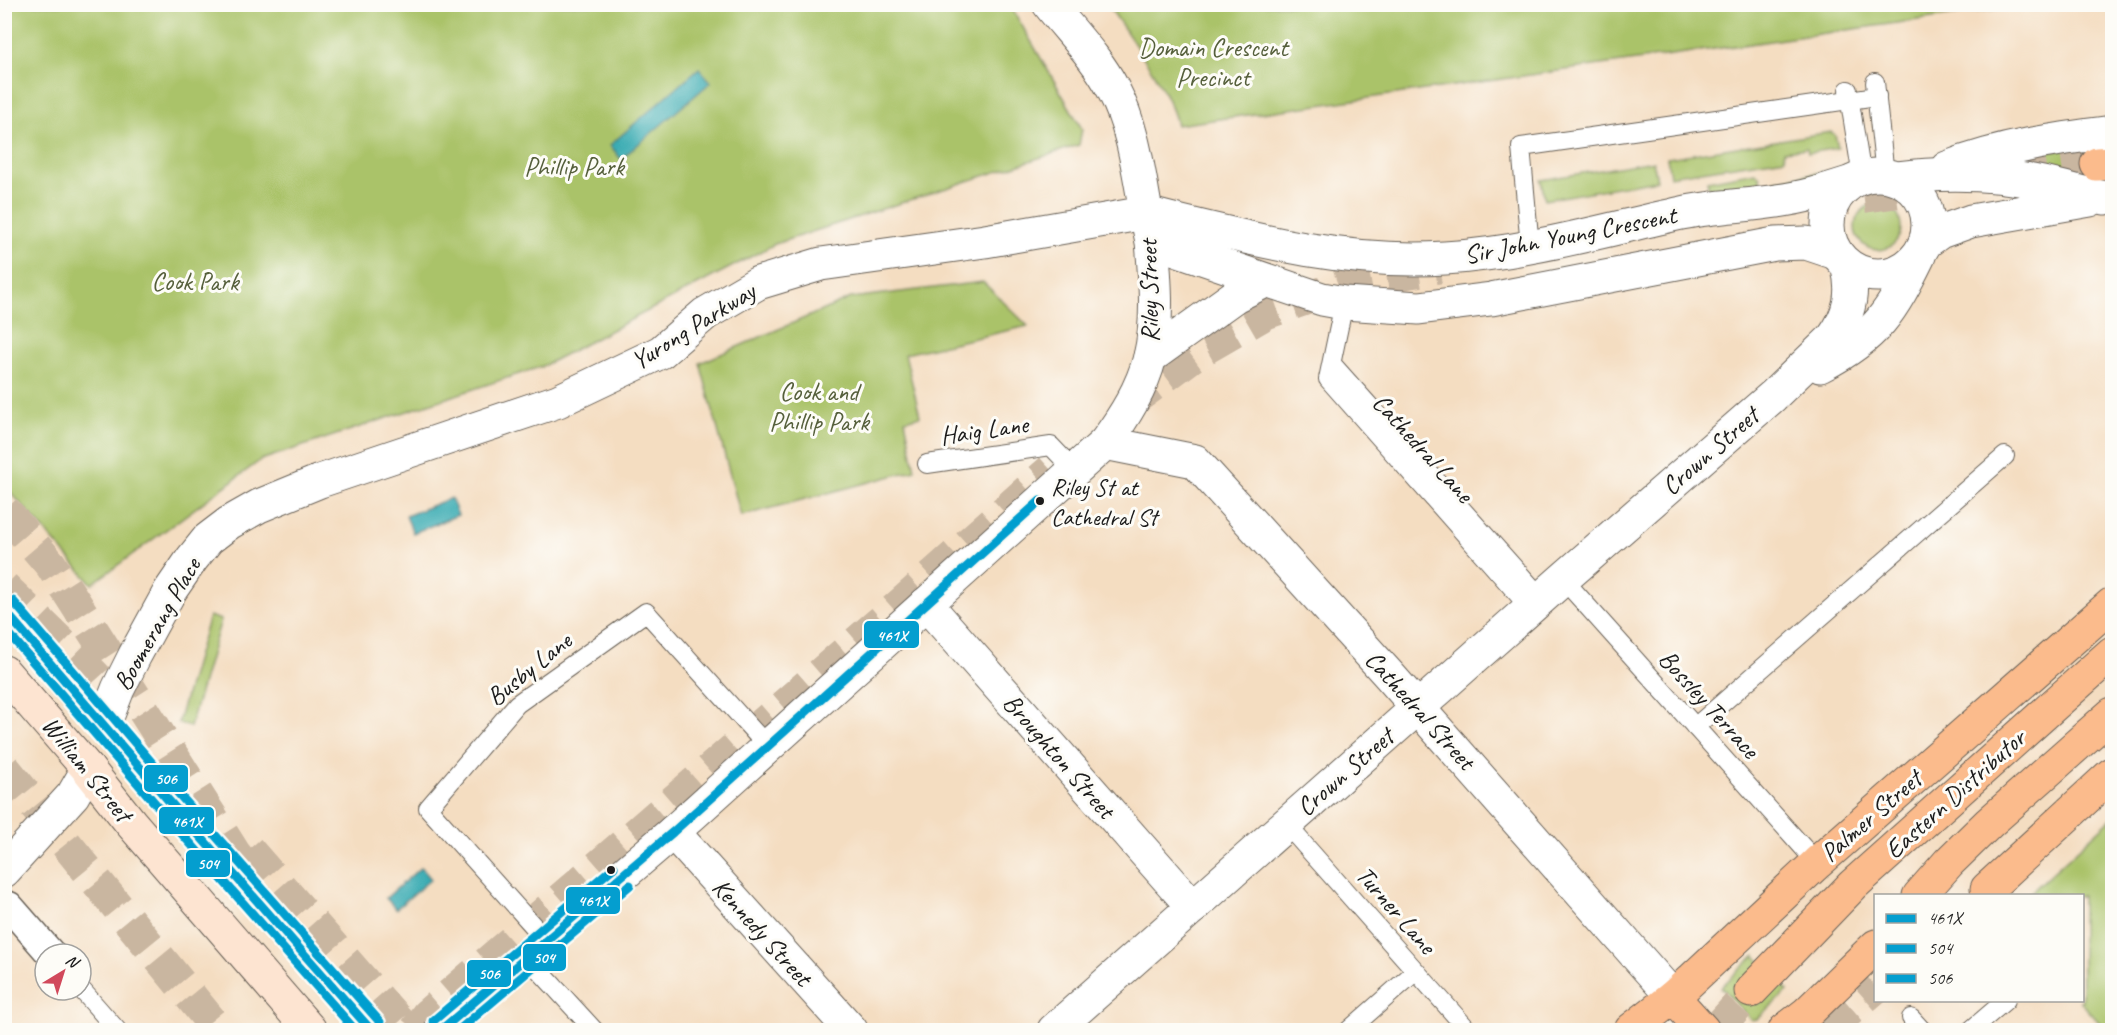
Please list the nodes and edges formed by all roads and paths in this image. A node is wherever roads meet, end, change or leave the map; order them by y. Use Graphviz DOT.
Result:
graph roads {
  1 [pos="1049,4"];
  2 [pos="1849,93"];
  3 [pos="2112,132"];
  4 [pos="1929,174"];
  5 [pos="1874,178"];
  6 [pos="2109,197"];
  7 [pos="1148,227"];
  8 [pos="1924,246"];
  9 [pos="1530,247"];
  10 [pos="1699,259"];
  11 [pos="1841,259"];
  12 [pos="1265,281"];
  13 [pos="1344,303"];
  14 [pos="1150,357"];
  15 [pos="1773,396"];
  16 [pos="1105,443"];
  17 [pos="2005,456"];
  18 [pos="927,464"];
  19 [pos="1074,470"];
  20 [pos="229,523"];
  21 [pos="1545,596"];
  22 [pos="926,604"];
  23 [pos="2112,604"];
  24 [pos="4,609"];
  25 [pos="2112,653"];
  26 [pos="4,672"];
  27 [pos="1418,708"];
  28 [pos="2112,714"];
  29 [pos="104,725"];
  30 [pos="1695,727"];
  31 [pos="768,747"];
  32 [pos="88,769"];
  33 [pos="2112,774"];
  34 [pos="1286,824"];
  35 [pos="673,832"];
  36 [pos="1817,863"];
  37 [pos="4,871"];
  38 [pos="1987,889"];
  39 [pos="1921,894"];
  40 [pos="9,906"];
  41 [pos="1193,907"];
  42 [pos="40,942"];
  43 [pos="1874,947"];
  44 [pos="537,949"];
  45 [pos="1416,971"];
  46 [pos="1751,991"];
  47 [pos="1673,996"];
  48 [pos="92,1002"];
  49 [pos="2004,1002"];
  50 [pos="117,1030"];
  51 [pos="310,1030"];
  52 [pos="371,1030"];
  53 [pos="441,1030"];
  54 [pos="594,1030"];
  55 [pos="851,1030"];
  56 [pos="1054,1030"];
  57 [pos="1349,1030"];
  58 [pos="1468,1030"];
  59 [pos="1631,1030"];
  60 [pos="1703,1030"];
  61 [pos="1785,1030"];
  62 [pos="1971,1030"];
  1 -- 7 [label="street, Riley Street"];
  2 -- 5 [label="lane"];
  2 -- 5 [label="lane"];
  2 -- 9 [label="lane"];
  3 -- 4 [label="street"];
  4 -- 5 [label="street, Sir John Young Crescent"];
  4 -- 6 [label="street"];
  5 -- 8 [label="street"];
  5 -- 9 [label="street, Sir John Young Crescent"];
  5 -- 11 [label="street"];
  6 -- 8 [label="street"];
  7 -- 9 [label="street, Sir John Young Crescent"];
  7 -- 12 [label="street, Sir John Young Crescent"];
  7 -- 14 [label="street, Riley Street"];
  7 -- 20 [label="street, Yurong Parkway"];
  8 -- 11 [label="street"];
  8 -- 15 [label="street, Crown Street"];
  9 -- 10 [label="street"];
  10 -- 11 [label="street, Sir John Young Crescent"];
  10 -- 13 [label="street, Sir John Young Crescent"];
  11 -- 15 [label="street, Crown Street"];
  12 -- 13 [label="street, Sir John Young Crescent"];
  12 -- 14 [label="street"];
  13 -- 21 [label="lane, Bossley Terrace"];
  14 -- 16 [label="street, Riley Street"];
  15 -- 21 [label="street, Crown Street"];
  16 -- 19 [label="street, Riley Street"];
  16 -- 27 [label="street, Cathedral Street"];
  17 -- 30 [label="lane"];
  18 -- 19 [label="lane, Haig Lane"];
  19 -- 22 [label="street, Riley Street"];
  20 -- 29 [label="street, Boomerang Place"];
  21 -- 27 [label="street, Crown Street"];
  21 -- 30 [label="lane, Bossley Terrace"];
  22 -- 31 [label="street, Riley Street"];
  22 -- 41 [label="street, Broughton Street"];
  23 -- 36 [label="main road, Palmer Street"];
  24 -- 29 [label="main road, William Street"];
  25 -- 46 [label="main road, Eastern Distributor"];
  26 -- 32 [label="main road, William Street"];
  27 -- 34 [label="street, Crown Street"];
  27 -- 47 [label="street, Cathedral Street"];
  28 -- 39 [label="main road"];
  29 -- 32 [label="main road, Boomerang Place"];
  29 -- 52 [label="main road, William Street"];
  30 -- 36 [label="lane, Bossley Terrace"];
  31 -- 35 [label="street, Riley Street"];
  31 -- 44 [label="lane, Busby Lane"];
  32 -- 37 [label="street"];
  32 -- 51 [label="main road, William Street"];
  33 -- 38 [label="main road"];
  34 -- 41 [label="street, Crown Street"];
  34 -- 45 [label="lane, Turner Lane"];
  35 -- 44 [label="street, Riley Street"];
  35 -- 55 [label="street, Kennedy Street"];
  36 -- 47 [label="main road, Palmer Street"];
  40 -- 42 [label="street"];
  41 -- 56 [label="street, Crown Street"];
  43 -- 61 [label="main road"];
  44 -- 53 [label="street, Riley Street"];
  44 -- 54 [label="lane"];
  45 -- 57 [label="lane"];
  45 -- 58 [label="lane, Turner Lane"];
  47 -- 59 [label="main road, Palmer Street"];
  47 -- 60 [label="main road, Cathedral Street"];
  48 -- 50 [label="lane"];
  49 -- 62 [label="lane"];
}
